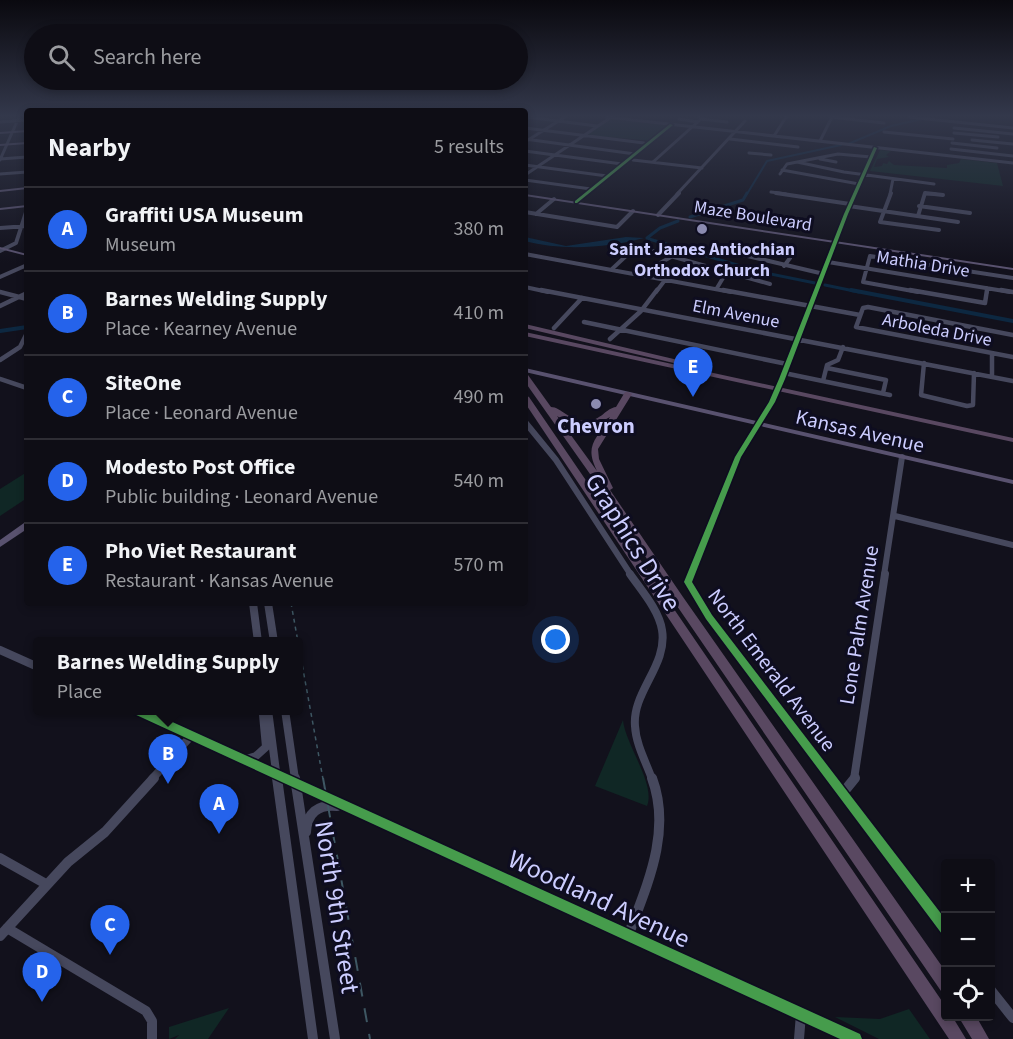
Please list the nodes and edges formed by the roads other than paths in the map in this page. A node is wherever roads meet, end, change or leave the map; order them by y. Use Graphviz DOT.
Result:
graph roads {
  1 [pos="681,165"];
  2 [pos="704,165"];
  3 [pos="786,165"];
  4 [pos="815,165"];
  5 [pos="867,165"];
  6 [pos="528,166"];
  7 [pos="536,167"];
  8 [pos="702,168"];
  9 [pos="24,172"];
  10 [pos="528,173"];
  11 [pos="0,174"];
  12 [pos="863,175"];
  13 [pos="607,176"];
  14 [pos="815,176"];
  15 [pos="893,179"];
  16 [pos="528,180"];
  17 [pos="808,181"];
  18 [pos="860,184"];
  19 [pos="933,184"];
  20 [pos="24,188"];
  21 [pos="591,189"];
  22 [pos="0,191"];
  23 [pos="771,192"];
  24 [pos="528,195"];
  25 [pos="943,195"];
  26 [pos="554,199"];
  27 [pos="849,205"];
  28 [pos="919,206"];
  29 [pos="0,208"];
  30 [pos="24,208"];
  31 [pos="633,211"];
  32 [pos="884,211"];
  33 [pos="528,213"];
  34 [pos="970,213"];
  35 [pos="536,214"];
  36 [pos="658,215"];
  37 [pos="918,216"];
  38 [pos="24,217"];
  39 [pos="958,222"];
  40 [pos="21,226"];
  41 [pos="0,228"];
  42 [pos="939,230"];
  43 [pos="835,242"];
  44 [pos="2,250"];
  45 [pos="753,252"];
  46 [pos="735,253"];
  47 [pos="24,254"];
  48 [pos="528,255"];
  49 [pos="671,257"];
  50 [pos="750,258"];
  51 [pos="790,258"];
  52 [pos="828,262"];
  53 [pos="660,263"];
  54 [pos="701,265"];
  55 [pos="24,266"];
  56 [pos="784,266"];
  57 [pos="867,268"];
  58 [pos="612,269"];
  59 [pos="694,269"];
  60 [pos="1013,269"];
  61 [pos="726,273"];
  62 [pos="824,274"];
  63 [pos="0,277"];
  64 [pos="1013,278"];
  65 [pos="665,280"];
  66 [pos="770,284"];
  67 [pos="528,288"];
  68 [pos="717,288"];
  69 [pos="987,288"];
  70 [pos="0,292"];
  71 [pos="1013,292"];
  72 [pos="24,294"];
  73 [pos="19,297"];
  74 [pos="24,298"];
  75 [pos="582,298"];
  76 [pos="0,306"];
  77 [pos="812,306"];
  78 [pos="642,309"];
  79 [pos="860,315"];
  80 [pos="584,322"];
  81 [pos="554,328"];
  82 [pos="618,329"];
  83 [pos="528,331"];
  84 [pos="528,331"];
  85 [pos="1013,335"];
  86 [pos="610,339"];
  87 [pos="797,339"];
  88 [pos="24,345"];
  89 [pos="843,347"];
  90 [pos="992,354"];
  91 [pos="1013,357"];
  92 [pos="0,360"];
  93 [pos="924,363"];
  94 [pos="787,364"];
  95 [pos="827,368"];
  96 [pos="528,371"];
  97 [pos="784,373"];
  98 [pos="974,373"];
  99 [pos="865,375"];
  100 [pos="992,377"];
  101 [pos="0,379"];
  102 [pos="24,381"];
  103 [pos="823,381"];
  104 [pos="1013,381"];
  105 [pos="17,385"];
  106 [pos="771,386"];
  107 [pos="24,387"];
  108 [pos="862,389"];
  109 [pos="788,390"];
  110 [pos="529,393"];
  111 [pos="883,393"];
  112 [pos="628,394"];
  113 [pos="890,395"];
  114 [pos="757,424"];
  115 [pos="528,426"];
  116 [pos="1013,434"];
  117 [pos="1013,440"];
  118 [pos="902,457"];
  119 [pos="1013,482"];
  120 [pos="623,514"];
  121 [pos="895,516"];
  122 [pos="24,527"];
  123 [pos="0,544"];
  124 [pos="1013,545"];
  125 [pos="253,606"];
  126 [pos="268,606"];
  127 [pos="257,637"];
  128 [pos="273,637"];
  129 [pos="0,650"];
  130 [pos="33,665"];
  131 [pos="144,715"];
  132 [pos="263,715"];
  133 [pos="268,715"];
  134 [pos="286,715"];
  135 [pos="191,736"];
  136 [pos="243,760"];
  137 [pos="277,776"];
  138 [pos="296,784"];
  139 [pos="842,794"];
  140 [pos="346,808"];
  141 [pos="0,858"];
  142 [pos="308,865"];
  143 [pos="46,884"];
  144 [pos="941,925"];
  145 [pos="3,932"];
  146 [pos="628,936"];
  147 [pos="941,980"];
  148 [pos="995,995"];
  149 [pos="801,1014"];
  150 [pos="1013,1018"];
  151 [pos="969,1021"];
  152 [pos="152,1039"];
  153 [pos="313,1039"];
  154 [pos="335,1039"];
  155 [pos="799,1039"];
  156 [pos="855,1039"];
  157 [pos="958,1039"];
  158 [pos="981,1039"];
  1 -- 8 [label="street"];
  2 -- 8 [label="street"];
  3 -- 14 [label="street"];
  4 -- 12 [label="street"];
  5 -- 12 [label="street, North Emerald Avenue"];
  6 -- 7 [label="street"];
  7 -- 10 [label="street"];
  7 -- 13 [label="street"];
  8 -- 36 [label="street"];
  9 -- 11 [label="street"];
  12 -- 15 [label="street"];
  12 -- 18 [label="street, North Emerald Avenue"];
  14 -- 17 [label="street"];
  14 -- 18 [label="street"];
  15 -- 19 [label="street"];
  15 -- 32 [label="street"];
  16 -- 21 [label="street"];
  18 -- 27 [label="street, North Emerald Avenue"];
  20 -- 22 [label="main road"];
  23 -- 27 [label="street"];
  24 -- 26 [label="main road, Maze Boulevard"];
  25 -- 28 [label="street"];
  26 -- 31 [label="main road, Maze Boulevard"];
  26 -- 35 [label="street"];
  27 -- 32 [label="street"];
  27 -- 43 [label="street, North Emerald Avenue"];
  28 -- 34 [label="street"];
  28 -- 37 [label="street"];
  29 -- 30 [label="main road"];
  31 -- 35 [label="street"];
  31 -- 36 [label="main road, Maze Boulevard"];
  32 -- 37 [label="street"];
  32 -- 42 [label="street"];
  33 -- 35 [label="street"];
  36 -- 43 [label="main road, Maze Boulevard"];
  37 -- 39 [label="street"];
  38 -- 40 [label="street"];
  40 -- 41 [label="street"];
  40 -- 44 [label="street"];
  43 -- 52 [label="street, North Emerald Avenue"];
  43 -- 60 [label="main road, Maze Boulevard"];
  44 -- 47 [label="main road"];
  45 -- 50 [label="street"];
  46 -- 50 [label="street"];
  48 -- 58 [label="street"];
  49 -- 53 [label="street"];
  49 -- 54 [label="street"];
  49 -- 58 [label="street"];
  50 -- 56 [label="street"];
  51 -- 56 [label="street"];
  52 -- 57 [label="street, Mathia Drive"];
  52 -- 62 [label="street, North Emerald Avenue"];
  54 -- 59 [label="street"];
  54 -- 61 [label="street"];
  55 -- 63 [label="street"];
  56 -- 62 [label="street"];
  57 -- 64 [label="street"];
  57 -- 69 [label="street, Mathia Drive"];
  57 -- 69 [label="street"];
  58 -- 65 [label="street"];
  61 -- 66 [label="street"];
  61 -- 68 [label="street"];
  62 -- 77 [label="street, North Emerald Avenue"];
  65 -- 68 [label="street"];
  65 -- 78 [label="street"];
  67 -- 75 [label="street, Elm Avenue"];
  68 -- 77 [label="street"];
  69 -- 71 [label="street, Mathia Drive"];
  70 -- 73 [label="street"];
  72 -- 73 [label="street"];
  73 -- 74 [label="street"];
  73 -- 76 [label="street"];
  75 -- 78 [label="street, Elm Avenue"];
  75 -- 81 [label="street"];
  77 -- 79 [label="street"];
  77 -- 87 [label="street, North Emerald Avenue"];
  78 -- 82 [label="street"];
  78 -- 87 [label="street, Elm Avenue"];
  79 -- 85 [label="street"];
  79 -- 90 [label="street, Arboleda Drive"];
  80 -- 82 [label="street"];
  82 -- 86 [label="street"];
  82 -- 94 [label="street"];
  83 -- 106 [label="highway"];
  84 -- 106 [label="highway"];
  87 -- 89 [label="street, Elm Avenue"];
  87 -- 94 [label="street, North Emerald Avenue"];
  88 -- 92 [label="street"];
  89 -- 93 [label="street, Elm Avenue"];
  89 -- 95 [label="street"];
  90 -- 91 [label="street, Arboleda Drive"];
  90 -- 100 [label="street"];
  93 -- 98 [label="street, Elm Avenue"];
  93 -- 98 [label="street"];
  94 -- 97 [label="street, North Emerald Avenue"];
  95 -- 99 [label="street"];
  95 -- 103 [label="street"];
  96 -- 112 [label="main road, Kansas Avenue"];
  97 -- 103 [label="street"];
  97 -- 114 [label="street, North Emerald Avenue"];
  98 -- 100 [label="street, Elm Avenue"];
  99 -- 108 [label="street"];
  99 -- 111 [label="street"];
  100 -- 104 [label="street, Elm Avenue"];
  101 -- 105 [label="street"];
  102 -- 105 [label="street"];
  103 -- 108 [label="street"];
  105 -- 107 [label="street"];
  106 -- 109 [label="highway"];
  108 -- 111 [label="street"];
  109 -- 116 [label="highway"];
  109 -- 117 [label="highway"];
  110 -- 112 [label="highway"];
  110 -- 120 [label="highway"];
  110 -- 157 [label="highway"];
  111 -- 113 [label="street"];
  112 -- 114 [label="main road, Kansas Avenue"];
  112 -- 120 [label="highway"];
  114 -- 118 [label="main road, Kansas Avenue"];
  114 -- 139 [label="street, North Emerald Avenue"];
  115 -- 146 [label="street, Graphics Drive"];
  118 -- 119 [label="main road, Kansas Avenue"];
  118 -- 121 [label="street, Lone Palm Avenue"];
  120 -- 147 [label="highway"];
  121 -- 124 [label="street"];
  121 -- 139 [label="street, Lone Palm Avenue"];
  122 -- 123 [label="main road"];
  125 -- 127 [label="street"];
  126 -- 128 [label="street"];
  129 -- 130 [label="street"];
  131 -- 135 [label="street, Woodland Avenue"];
  132 -- 136 [label="street"];
  133 -- 137 [label="street, North 9th Street"];
  134 -- 138 [label="street, North 9th Street"];
  135 -- 136 [label="street, Woodland Avenue"];
  135 -- 143 [label="street"];
  136 -- 137 [label="street, Woodland Avenue"];
  137 -- 138 [label="street, Woodland Avenue"];
  137 -- 153 [label="street, North 9th Street"];
  138 -- 140 [label="street, Woodland Avenue"];
  138 -- 142 [label="street, North 9th Street"];
  139 -- 144 [label="street, North Emerald Avenue"];
  140 -- 142 [label="street"];
  140 -- 146 [label="street, Woodland Avenue"];
  141 -- 143 [label="street"];
  142 -- 154 [label="street, North 9th Street"];
  143 -- 145 [label="street"];
  145 -- 152 [label="street"];
  146 -- 149 [label="street, Woodland Avenue"];
  148 -- 150 [label="street"];
  149 -- 155 [label="street"];
  149 -- 156 [label="street, Woodland Avenue"];
  151 -- 158 [label="highway"];
}
